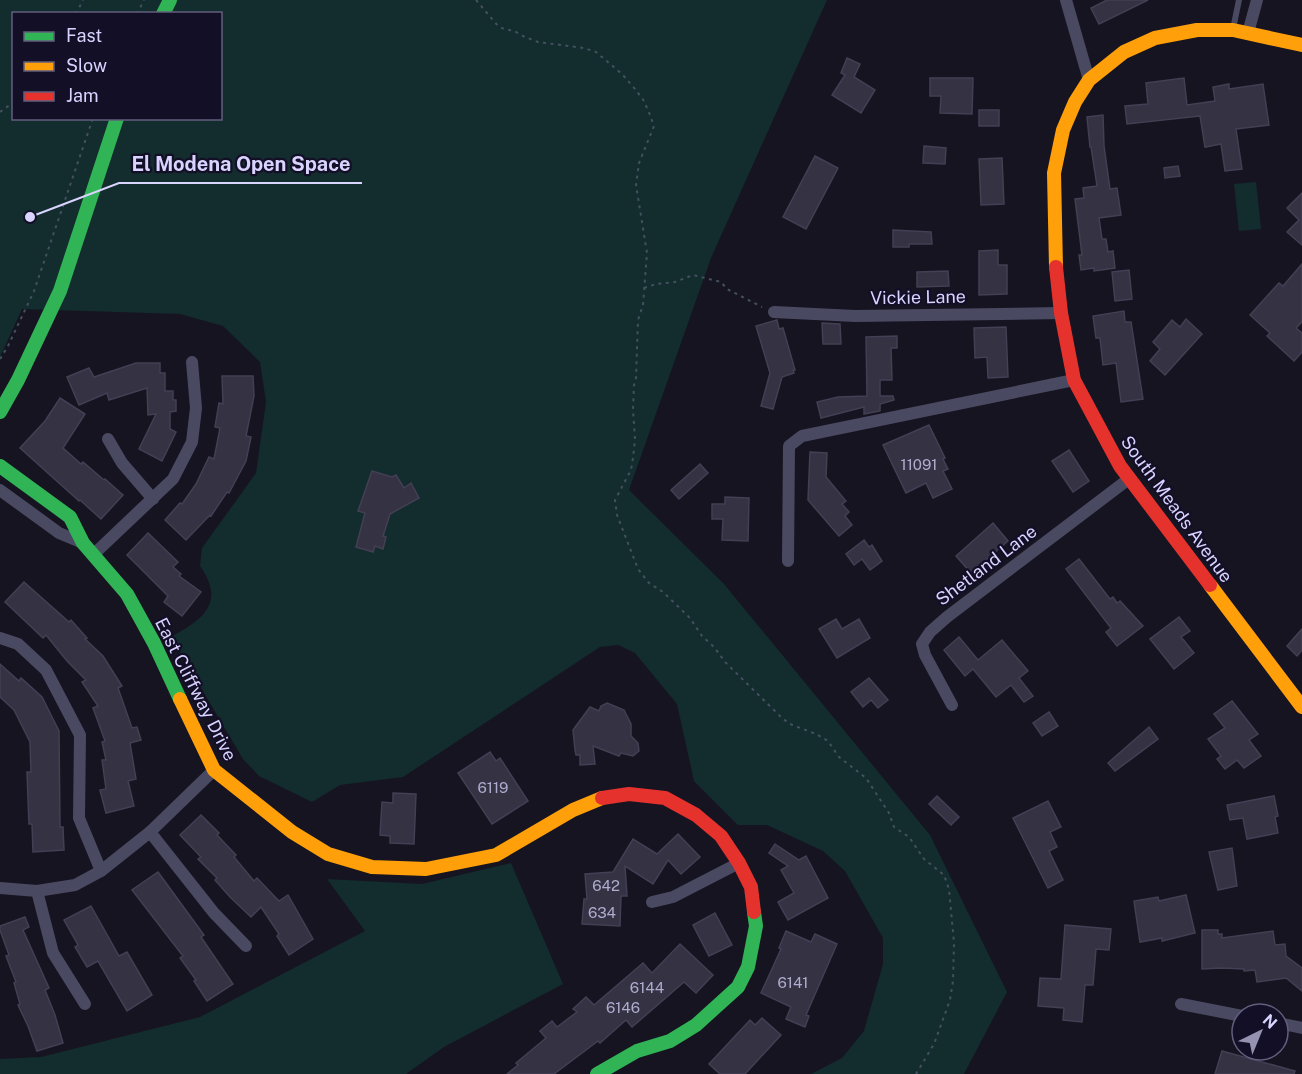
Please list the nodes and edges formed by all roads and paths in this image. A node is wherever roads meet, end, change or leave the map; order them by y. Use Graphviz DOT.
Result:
graph roads {
  1 [pos="476,0"];
  2 [pos="1066,0"];
  3 [pos="1239,0"];
  4 [pos="1257,0"];
  5 [pos="1233,30"];
  6 [pos="1248,33"];
  7 [pos="1302,45"];
  8 [pos="1089,80"];
  9 [pos="92,120"];
  10 [pos="116,120"];
  11 [pos="644,288"];
  12 [pos="774,312"];
  13 [pos="1061,313"];
  14 [pos="0,359"];
  15 [pos="192,362"];
  16 [pos="1074,380"];
  17 [pos="0,412"];
  18 [pos="108,439"];
  19 [pos="0,466"];
  20 [pos="1130,478"];
  21 [pos="0,490"];
  22 [pos="153,499"];
  23 [pos="54,506"];
  24 [pos="43,521"];
  25 [pos="83,543"];
  26 [pos="94,554"];
  27 [pos="788,561"];
  28 [pos="0,638"];
  29 [pos="951,705"];
  30 [pos="1302,707"];
  31 [pos="214,770"];
  32 [pos="150,832"];
  33 [pos="739,862"];
  34 [pos="101,871"];
  35 [pos="0,888"];
  36 [pos="37,891"];
  37 [pos="652,902"];
  38 [pos="246,946"];
  39 [pos="86,1004"];
  40 [pos="1181,1004"];
  41 [pos="1230,1014"];
  42 [pos="597,1074"];
  43 [pos="916,1074"];
  1 -- 11 [label="path"];
  2 -- 8 [label="street"];
  3 -- 5 [label="lane"];
  4 -- 6 [label="street"];
  5 -- 6 [label="street, South Meads Avenue"];
  5 -- 8 [label="street, South Meads Avenue"];
  6 -- 7 [label="street, South Meads Avenue"];
  8 -- 13 [label="street, South Meads Avenue"];
  9 -- 14 [label="path"];
  10 -- 17 [label="street"];
  11 -- 12 [label="path"];
  11 -- 43 [label="path"];
  12 -- 13 [label="street, Vickie Lane"];
  13 -- 16 [label="street, South Meads Avenue"];
  15 -- 22 [label="street"];
  16 -- 20 [label="street, South Meads Avenue"];
  16 -- 27 [label="street"];
  18 -- 22 [label="street"];
  19 -- 23 [label="street, East Cliffway Drive"];
  20 -- 29 [label="street, Shetland Lane"];
  20 -- 30 [label="street, South Meads Avenue"];
  21 -- 24 [label="street, East Cliffway Drive"];
  22 -- 26 [label="street"];
  23 -- 24 [label="lane"];
  23 -- 25 [label="street, East Cliffway Drive"];
  24 -- 25 [label="street, East Cliffway Drive"];
  25 -- 26 [label="street, East Cliffway Drive"];
  26 -- 31 [label="street, East Cliffway Drive"];
  28 -- 34 [label="street"];
  31 -- 32 [label="street"];
  31 -- 33 [label="street, East Cliffway Drive"];
  32 -- 34 [label="street"];
  32 -- 38 [label="street"];
  33 -- 37 [label="street"];
  33 -- 42 [label="street, East Cliffway Drive"];
  34 -- 36 [label="street"];
  35 -- 36 [label="street"];
  36 -- 39 [label="street"];
  40 -- 41 [label="street"];
}
